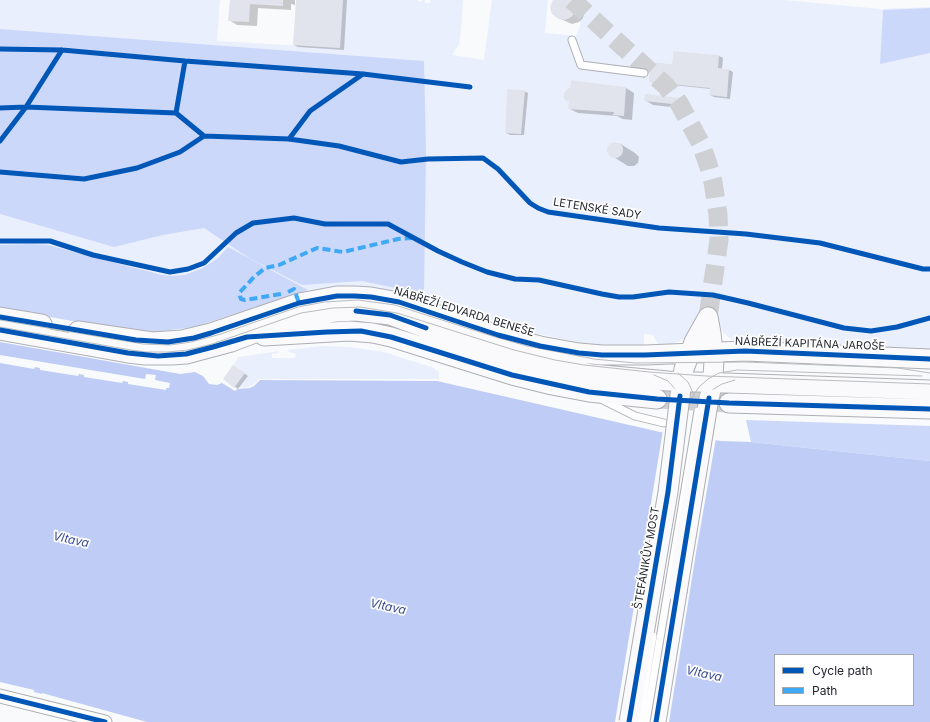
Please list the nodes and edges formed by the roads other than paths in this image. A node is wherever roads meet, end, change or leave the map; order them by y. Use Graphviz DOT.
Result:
graph roads {
  1 [pos="572,40"];
  2 [pos="644,73"];
  3 [pos="0,317"];
  4 [pos="0,330"];
  5 [pos="247,336"];
  6 [pos="713,352"];
  7 [pos="690,353"];
  8 [pos="930,359"];
  9 [pos="930,390"];
  10 [pos="589,392"];
  11 [pos="695,392"];
  12 [pos="656,399"];
  13 [pos="729,403"];
  14 [pos="930,409"];
  15 [pos="664,423"];
  16 [pos="668,541"];
  17 [pos="0,696"];
  18 [pos="105,722"];
  19 [pos="629,722"];
  20 [pos="639,722"];
  21 [pos="646,722"];
  22 [pos="656,722"];
  1 -- 2 [label="lane"];
  3 -- 7 [label="main road, NÁBŘEŽÍ EDVARDA BENEŠE"];
  4 -- 5 [label="main road"];
  5 -- 10 [label="main road"];
  5 -- 11 [label="main road"];
  6 -- 7 [label="main road, NÁBŘEŽÍ KAPITÁNA JAROŠE"];
  6 -- 7 [label="main road"];
  6 -- 8 [label="main road, NÁBŘEŽÍ KAPITÁNA JAROŠE"];
  6 -- 11 [label="main road"];
  7 -- 11 [label="main road"];
  9 -- 11 [label="main road"];
  10 -- 12 [label="main road"];
  10 -- 15 [label="lane"];
  11 -- 19 [label="main road, ŠTEFÁNIKŮV MOST, bridge"];
  11 -- 21 [label="lane, bridge"];
  11 -- 22 [label="main road, bridge"];
  13 -- 14 [label="main road"];
  16 -- 20 [label="lane, bridge"];
  17 -- 18 [label="street"];
}
